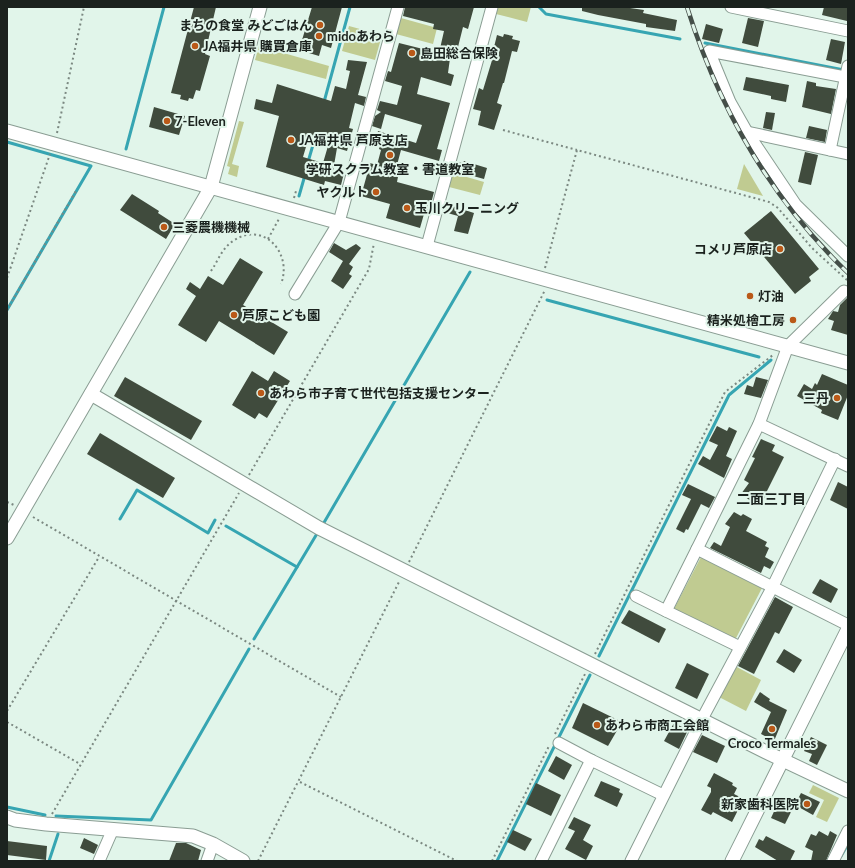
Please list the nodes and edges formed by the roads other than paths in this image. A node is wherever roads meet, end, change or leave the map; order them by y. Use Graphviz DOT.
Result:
graph roads {
  1 [pos="260,7"];
  2 [pos="398,7"];
  3 [pos="492,7"];
  4 [pos="731,7"];
  5 [pos="848,31"];
  6 [pos="847,71"];
  7 [pos="7,131"];
  8 [pos="747,132"];
  9 [pos="830,150"];
  10 [pos="848,154"];
  11 [pos="211,187"];
  12 [pos="339,222"];
  13 [pos="427,246"];
  14 [pos="848,256"];
  15 [pos="846,286"];
  16 [pos="295,294"];
  17 [pos="788,346"];
  18 [pos="848,363"];
  19 [pos="91,394"];
  20 [pos="759,424"];
  21 [pos="835,460"];
  22 [pos="848,466"];
  23 [pos="7,538"];
  24 [pos="697,549"];
  25 [pos="772,588"];
  26 [pos="636,596"];
  27 [pos="666,611"];
  28 [pos="848,625"];
  29 [pos="848,630"];
  30 [pos="740,647"];
  31 [pos="702,719"];
  32 [pos="555,740"];
  33 [pos="591,760"];
  34 [pos="783,760"];
  35 [pos="848,791"];
  36 [pos="663,795"];
  37 [pos="7,817"];
  38 [pos="113,829"];
  39 [pos="848,831"];
  40 [pos="213,844"];
  41 [pos="99,861"];
  42 [pos="207,861"];
  43 [pos="243,861"];
  44 [pos="541,861"];
  45 [pos="631,861"];
  46 [pos="732,861"];
  47 [pos="833,861"];
  1 -- 11 [label="street"];
  2 -- 12 [label="street"];
  3 -- 13 [label="street"];
  4 -- 5 [label="street"];
  6 -- 8 [label="street"];
  6 -- 9 [label="street"];
  7 -- 11 [label="street"];
  8 -- 9 [label="street"];
  8 -- 14 [label="street"];
  9 -- 10 [label="street"];
  11 -- 12 [label="street"];
  11 -- 19 [label="street"];
  12 -- 13 [label="street"];
  12 -- 16 [label="street"];
  13 -- 17 [label="street"];
  15 -- 17 [label="street"];
  17 -- 18 [label="street"];
  17 -- 20 [label="street"];
  19 -- 23 [label="street"];
  19 -- 31 [label="street"];
  20 -- 21 [label="street"];
  20 -- 24 [label="street"];
  21 -- 22 [label="street"];
  21 -- 25 [label="street"];
  24 -- 25 [label="street"];
  24 -- 27 [label="street"];
  25 -- 28 [label="street"];
  25 -- 30 [label="street"];
  26 -- 27 [label="street"];
  27 -- 30 [label="street"];
  29 -- 34 [label="street"];
  30 -- 31 [label="street"];
  31 -- 34 [label="street"];
  31 -- 36 [label="street"];
  32 -- 33 [label="street"];
  33 -- 36 [label="street"];
  33 -- 44 [label="street"];
  34 -- 35 [label="street"];
  34 -- 46 [label="street"];
  36 -- 45 [label="street"];
  37 -- 38 [label="street"];
  38 -- 40 [label="street"];
  38 -- 41 [label="street"];
  39 -- 47 [label="street"];
  40 -- 42 [label="street"];
  40 -- 43 [label="street"];
}
